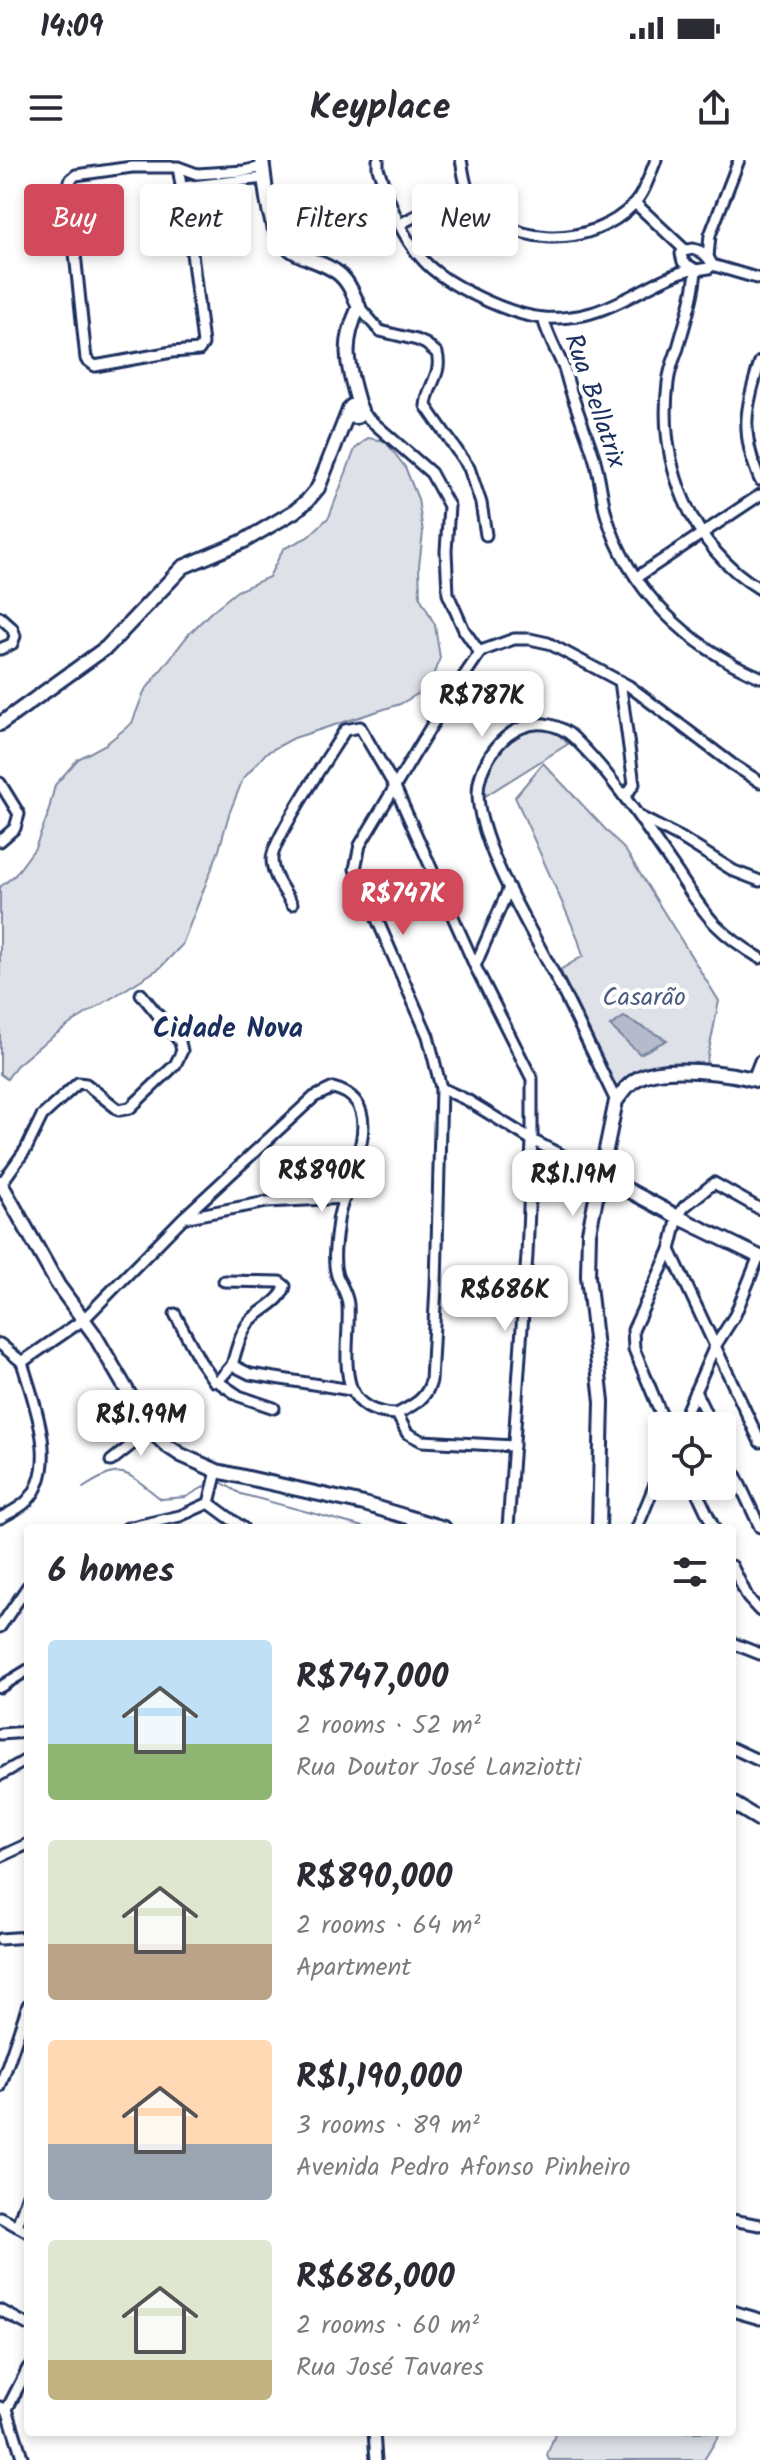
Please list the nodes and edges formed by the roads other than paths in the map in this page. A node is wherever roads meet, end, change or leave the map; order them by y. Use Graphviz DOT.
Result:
graph roads {
  1 [pos="378,160"];
  2 [pos="461,160"];
  3 [pos="656,160"];
  4 [pos="739,160"];
  5 [pos="178,167"];
  6 [pos="263,168"];
  7 [pos="181,184"];
  8 [pos="195,184"];
  9 [pos="467,184"];
  10 [pos="635,203"];
  11 [pos="412,218"];
  12 [pos="400,224"];
  13 [pos="518,228"];
  14 [pos="710,235"];
  15 [pos="689,249"];
  16 [pos="191,256"];
  17 [pos="710,261"];
  18 [pos="690,267"];
  19 [pos="760,279"];
  20 [pos="359,307"];
  21 [pos="543,318"];
  22 [pos="760,362"];
  23 [pos="354,411"];
  24 [pos="760,480"];
  25 [pos="760,495"];
  26 [pos="486,535"];
  27 [pos="702,535"];
  28 [pos="637,577"];
  29 [pos="760,589"];
  30 [pos="0,617"];
  31 [pos="0,649"];
  32 [pos="480,653"];
  33 [pos="760,677"];
  34 [pos="620,681"];
  35 [pos="0,724"];
  36 [pos="760,782"];
  37 [pos="0,783"];
  38 [pos="395,787"];
  39 [pos="625,797"];
  40 [pos="638,816"];
  41 [pos="0,841"];
  42 [pos="760,881"];
  43 [pos="509,888"];
  44 [pos="292,904"];
  45 [pos="760,958"];
  46 [pos="475,966"];
  47 [pos="141,994"];
  48 [pos="760,1061"];
  49 [pos="756,1080"];
  50 [pos="441,1088"];
  51 [pos="616,1101"];
  52 [pos="532,1140"];
  53 [pos="602,1176"];
  54 [pos="0,1183"];
  55 [pos="345,1198"];
  56 [pos="760,1209"];
  57 [pos="184,1217"];
  58 [pos="678,1217"];
  59 [pos="670,1250"];
  60 [pos="760,1257"];
  61 [pos="224,1281"];
  62 [pos="175,1314"];
  63 [pos="83,1320"];
  64 [pos="0,1344"];
  65 [pos="714,1348"];
  66 [pos="22,1362"];
  67 [pos="232,1365"];
  68 [pos="217,1381"];
  69 [pos="351,1390"];
  70 [pos="695,1391"];
  71 [pos="274,1408"];
  72 [pos="660,1412"];
  73 [pos="686,1412"];
  74 [pos="705,1412"];
  75 [pos="397,1414"];
  76 [pos="150,1430"];
  77 [pos="760,1442"];
  78 [pos="514,1446"];
  79 [pos="111,1461"];
  80 [pos="216,1473"];
  81 [pos="736,1476"];
  82 [pos="648,1500"];
  83 [pos="701,1500"];
  84 [pos="209,1503"];
  85 [pos="0,1518"];
  86 [pos="145,1524"];
  87 [pos="238,1524"];
  88 [pos="431,1524"];
  89 [pos="508,1524"];
  90 [pos="599,1524"];
  91 [pos="639,1524"];
  92 [pos="712,1524"];
  93 [pos="760,1527"];
  94 [pos="736,1574"];
  95 [pos="23,1600"];
  96 [pos="760,1611"];
  97 [pos="0,1627"];
  98 [pos="736,1645"];
  99 [pos="760,1654"];
  100 [pos="24,1672"];
  101 [pos="0,1687"];
  102 [pos="24,1732"];
  103 [pos="0,1734"];
  104 [pos="736,1750"];
  105 [pos="24,1761"];
  106 [pos="760,1761"];
  107 [pos="0,1775"];
  108 [pos="736,1805"];
  109 [pos="760,1820"];
  110 [pos="24,1846"];
  111 [pos="0,1857"];
  112 [pos="24,1937"];
  113 [pos="0,1939"];
  114 [pos="24,2017"];
  115 [pos="0,2087"];
  116 [pos="24,2206"];
  117 [pos="0,2217"];
  118 [pos="736,2221"];
  119 [pos="760,2225"];
  120 [pos="17,2226"];
  121 [pos="24,2230"];
  122 [pos="0,2310"];
  123 [pos="736,2312"];
  124 [pos="760,2319"];
  125 [pos="24,2323"];
  126 [pos="24,2374"];
  127 [pos="3,2408"];
  128 [pos="374,2436"];
  129 [pos="23,2460"];
  130 [pos="376,2460"];
  1 -- 12 [label="street, Rua Bellatrix"];
  2 -- 9 [label="street"];
  3 -- 10 [label="street"];
  4 -- 14 [label="street"];
  5 -- 6 [label="street"];
  5 -- 7 [label="street"];
  5 -- 16 [label="street"];
  6 -- 8 [label="street"];
  6 -- 20 [label="street"];
  10 -- 13 [label="street"];
  10 -- 15 [label="street"];
  11 -- 12 [label="street"];
  12 -- 21 [label="street, Rua Bellatrix"];
  14 -- 15 [label="street"];
  14 -- 17 [label="street"];
  15 -- 17 [label="street"];
  15 -- 18 [label="street"];
  17 -- 18 [label="street"];
  17 -- 19 [label="street"];
  18 -- 21 [label="street"];
  18 -- 27 [label="street"];
  20 -- 23 [label="street"];
  20 -- 26 [label="street"];
  21 -- 28 [label="street, Rua Bellatrix"];
  22 -- 24 [label="street"];
  23 -- 32 [label="street"];
  23 -- 35 [label="street"];
  25 -- 27 [label="street"];
  27 -- 28 [label="street"];
  27 -- 29 [label="street"];
  28 -- 33 [label="street, Rua Bellatrix"];
  30 -- 31 [label="street"];
  32 -- 34 [label="street"];
  32 -- 38 [label="street"];
  34 -- 36 [label="street"];
  34 -- 39 [label="street"];
  37 -- 41 [label="street"];
  38 -- 44 [label="street"];
  38 -- 46 [label="street"];
  38 -- 50 [label="street"];
  39 -- 40 [label="street"];
  39 -- 43 [label="street"];
  40 -- 42 [label="street"];
  40 -- 45 [label="street"];
  43 -- 46 [label="street"];
  43 -- 51 [label="street"];
  46 -- 52 [label="street"];
  47 -- 54 [label="street"];
  48 -- 49 [label="street"];
  49 -- 51 [label="street"];
  50 -- 52 [label="street"];
  50 -- 75 [label="street"];
  51 -- 53 [label="street"];
  52 -- 53 [label="street"];
  52 -- 78 [label="street"];
  53 -- 58 [label="street"];
  53 -- 90 [label="street"];
  54 -- 63 [label="street"];
  55 -- 57 [label="street"];
  55 -- 57 [label="street"];
  55 -- 69 [label="street"];
  56 -- 58 [label="street"];
  57 -- 63 [label="street"];
  58 -- 59 [label="street"];
  58 -- 60 [label="street"];
  59 -- 65 [label="street"];
  59 -- 72 [label="street"];
  60 -- 65 [label="street"];
  61 -- 67 [label="street"];
  62 -- 68 [label="street"];
  63 -- 66 [label="street"];
  63 -- 76 [label="street"];
  64 -- 66 [label="street"];
  65 -- 70 [label="street"];
  65 -- 77 [label="street"];
  66 -- 85 [label="street"];
  67 -- 68 [label="street"];
  67 -- 69 [label="street"];
  68 -- 71 [label="street"];
  69 -- 75 [label="street"];
  70 -- 73 [label="street"];
  70 -- 74 [label="street"];
  75 -- 78 [label="street"];
  76 -- 79 [label="street"];
  76 -- 80 [label="street"];
  78 -- 89 [label="street"];
  80 -- 84 [label="street"];
  80 -- 88 [label="street"];
  81 -- 93 [label="street"];
  82 -- 91 [label="street"];
  83 -- 92 [label="street"];
  84 -- 86 [label="street"];
  84 -- 87 [label="street"];
  94 -- 96 [label="street"];
  95 -- 97 [label="street"];
  98 -- 99 [label="street"];
  100 -- 101 [label="street"];
  102 -- 103 [label="street"];
  104 -- 106 [label="street"];
  105 -- 107 [label="street"];
  108 -- 109 [label="street"];
  110 -- 111 [label="street"];
  112 -- 113 [label="street"];
  114 -- 115 [label="street"];
  116 -- 120 [label="street"];
  117 -- 120 [label="street"];
  118 -- 119 [label="street"];
  120 -- 121 [label="street"];
  122 -- 125 [label="street"];
  123 -- 124 [label="street"];
  126 -- 127 [label="street"];
  127 -- 129 [label="street"];
  128 -- 130 [label="street"];
}
